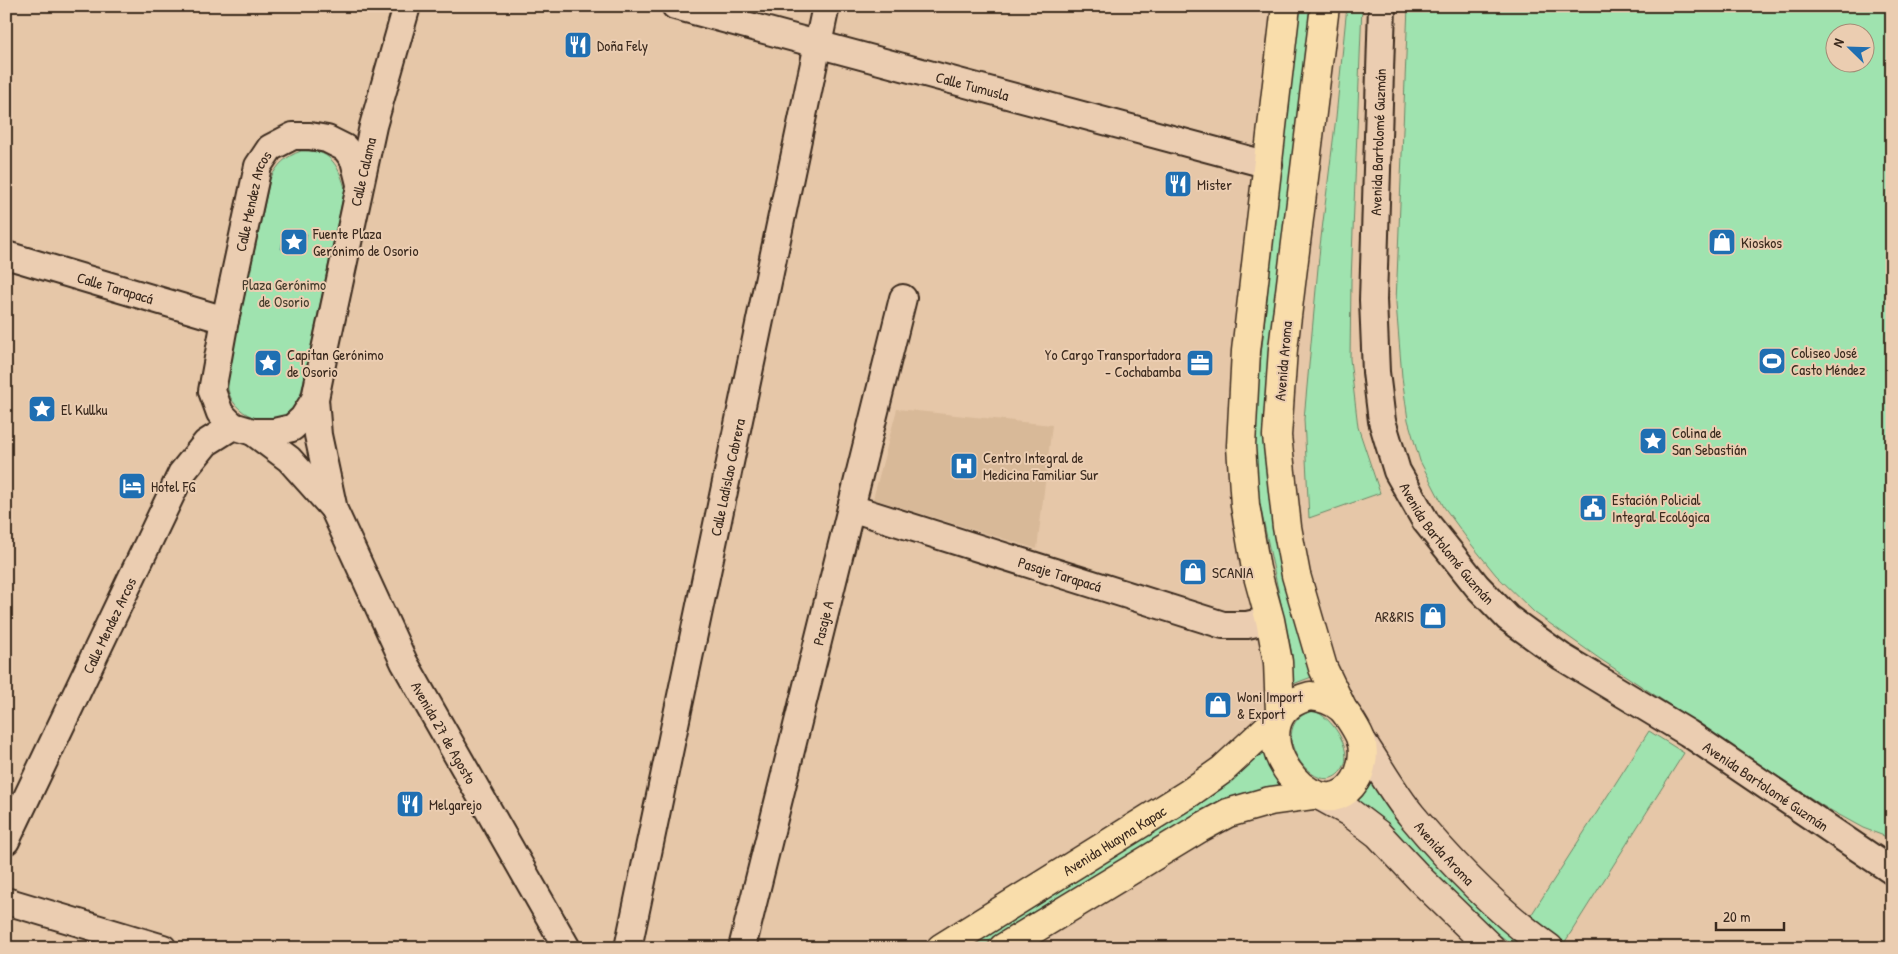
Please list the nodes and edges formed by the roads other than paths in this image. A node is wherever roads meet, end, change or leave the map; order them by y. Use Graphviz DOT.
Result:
graph roads {
  1 [pos="407,6"];
  2 [pos="675,6"];
  3 [pos="826,6"];
  4 [pos="1286,6"];
  5 [pos="1325,6"];
  6 [pos="1382,6"];
  7 [pos="817,44"];
  8 [pos="1269,165"];
  9 [pos="360,184"];
  10 [pos="6,255"];
  11 [pos="903,298"];
  12 [pos="225,320"];
  13 [pos="315,399"];
  14 [pos="243,429"];
  15 [pos="851,508"];
  16 [pos="334,510"];
  17 [pos="1270,620"];
  18 [pos="1342,708"];
  19 [pos="1279,716"];
  20 [pos="1361,740"];
  21 [pos="1318,796"];
  22 [pos="6,842"];
  23 [pos="1892,871"];
  24 [pos="6,901"];
  25 [pos="164,948"];
  26 [pos="567,948"];
  27 [pos="628,948"];
  28 [pos="742,948"];
  29 [pos="941,948"];
  30 [pos="1003,948"];
  31 [pos="1491,948"];
  32 [pos="1549,948"];
  1 -- 9 [label="street, Calle Calama"];
  2 -- 7 [label="street, Calle Tumusla"];
  3 -- 7 [label="street, Calle Ladislao Cabrera"];
  4 -- 8 [label="main road"];
  5 -- 18 [label="main road, Avenida Aroma"];
  6 -- 23 [label="street, Avenida Bartolomé Guzmán"];
  7 -- 8 [label="street, Calle Tumusla"];
  7 -- 27 [label="street, Calle Ladislao Cabrera"];
  8 -- 17 [label="main road"];
  9 -- 12 [label="street, Calle Mendez Arcos"];
  9 -- 13 [label="street, Calle Calama"];
  10 -- 12 [label="street, Calle Tarapacá"];
  11 -- 15 [label="street, Pasaje A"];
  12 -- 14 [label="street, Calle Mendez Arcos"];
  13 -- 14 [label="street"];
  13 -- 16 [label="street, Avenida 27 de Agosto"];
  14 -- 16 [label="street, Avenida 27 de Agosto"];
  14 -- 22 [label="street, Calle Mendez Arcos"];
  15 -- 17 [label="street, Pasaje Tarapacá"];
  15 -- 28 [label="street, Pasaje A"];
  16 -- 26 [label="street, Avenida 27 de Agosto"];
  17 -- 19 [label="main road"];
  18 -- 19 [label="main road"];
  18 -- 20 [label="main road"];
  19 -- 21 [label="main road"];
  19 -- 29 [label="main road, Avenida Huayna Kapac"];
  20 -- 21 [label="main road"];
  20 -- 32 [label="main road, Avenida Aroma"];
  21 -- 30 [label="main road"];
  21 -- 31 [label="main road"];
  24 -- 25 [label="street"];
}
